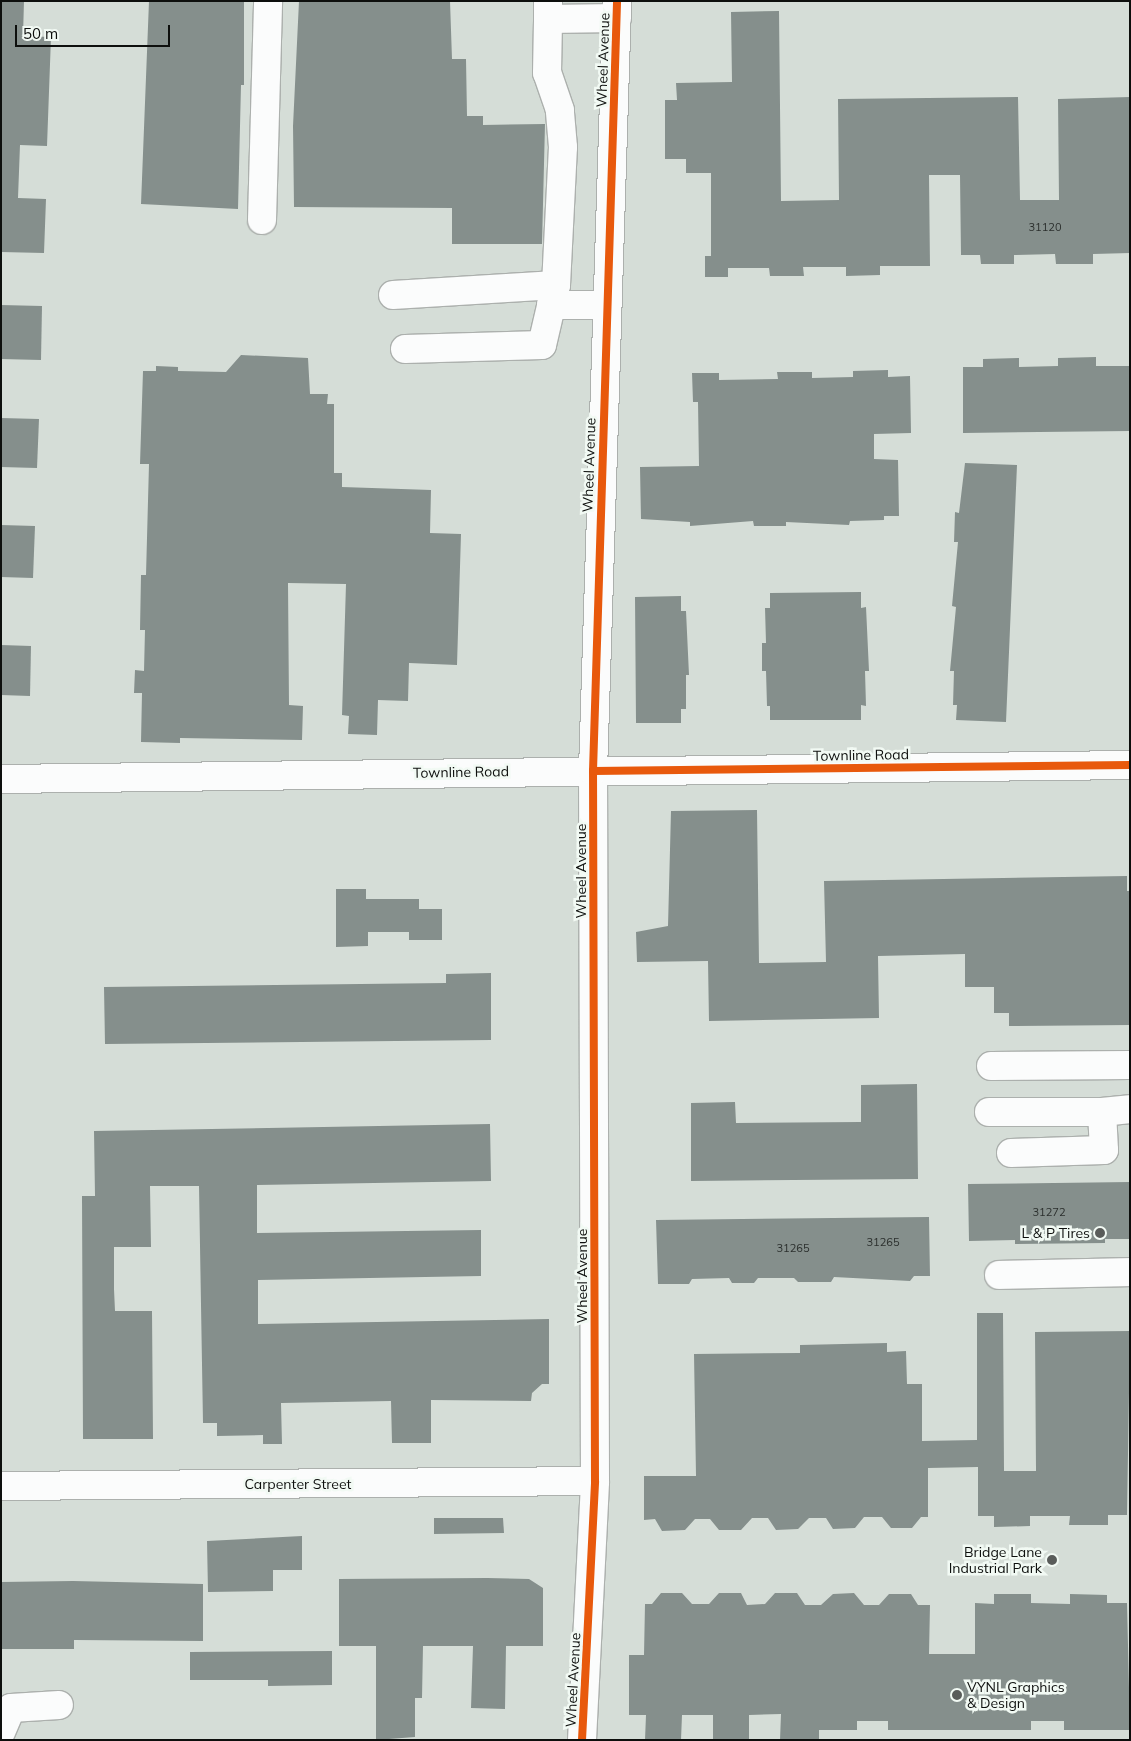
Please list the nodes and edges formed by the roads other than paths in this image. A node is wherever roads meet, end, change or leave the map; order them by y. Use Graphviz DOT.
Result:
graph roads {
  1 [pos="268,1"];
  2 [pos="548,10"];
  3 [pos="617,10"];
  4 [pos="262,220"];
  5 [pos="393,295"];
  6 [pos="553,295"];
  7 [pos="607,305"];
  8 [pos="405,349"];
  9 [pos="1130,765"];
  10 [pos="593,771"];
  11 [pos="1,779"];
  12 [pos="1130,1065"];
  13 [pos="991,1066"];
  14 [pos="1130,1109"];
  15 [pos="989,1112"];
  16 [pos="1102,1112"];
  17 [pos="1011,1153"];
  18 [pos="1130,1272"];
  19 [pos="998,1275"];
  20 [pos="595,1481"];
  21 [pos="1,1486"];
  22 [pos="59,1706"];
  23 [pos="1,1732"];
  24 [pos="582,1740"];
  1 -- 4 [label="street"];
  2 -- 3 [label="street"];
  2 -- 6 [label="street"];
  3 -- 7 [label="street, Wheel Avenue"];
  5 -- 6 [label="street"];
  6 -- 7 [label="street"];
  6 -- 8 [label="street"];
  7 -- 10 [label="street, Wheel Avenue"];
  9 -- 10 [label="street, Townline Road"];
  10 -- 11 [label="street, Townline Road"];
  10 -- 20 [label="street, Wheel Avenue"];
  12 -- 13 [label="street"];
  14 -- 16 [label="street"];
  15 -- 16 [label="street"];
  16 -- 17 [label="street"];
  18 -- 19 [label="street"];
  20 -- 21 [label="street, Carpenter Street"];
  20 -- 24 [label="street, Wheel Avenue"];
  22 -- 23 [label="street"];
}
